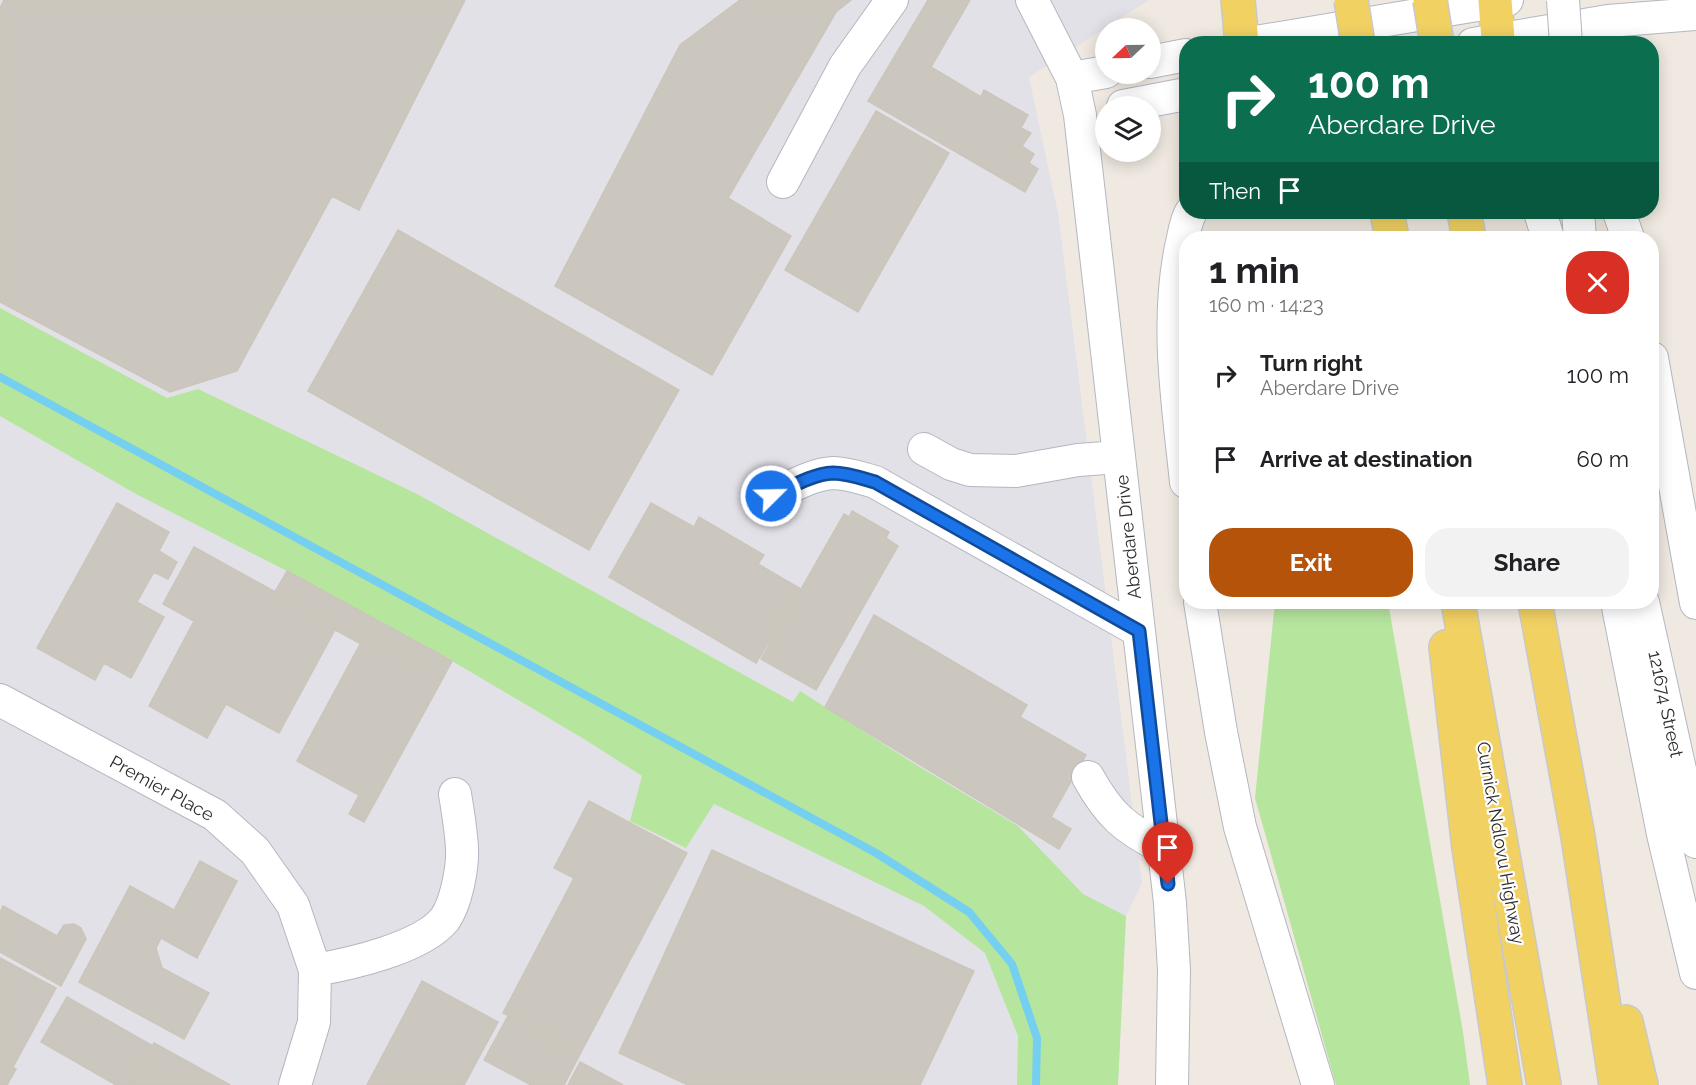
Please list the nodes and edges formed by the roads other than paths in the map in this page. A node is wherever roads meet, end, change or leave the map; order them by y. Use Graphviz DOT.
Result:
graph roads {
  1 [pos="892,0"];
  2 [pos="1032,0"];
  3 [pos="1238,0"];
  4 [pos="1351,0"];
  5 [pos="1430,0"];
  6 [pos="1563,0"];
  7 [pos="1499,1"];
  8 [pos="1696,14"];
  9 [pos="1242,36"];
  10 [pos="1291,36"];
  11 [pos="1357,36"];
  12 [pos="1436,36"];
  13 [pos="1487,36"];
  14 [pos="1516,36"];
  15 [pos="1565,36"];
  16 [pos="1179,56"];
  17 [pos="1161,60"];
  18 [pos="1095,74"];
  19 [pos="1072,78"];
  20 [pos="1179,95"];
  21 [pos="1161,99"];
  22 [pos="1093,112"];
  23 [pos="783,182"];
  24 [pos="1179,256"];
  25 [pos="1659,397"];
  26 [pos="1179,411"];
  27 [pos="924,449"];
  28 [pos="1119,457"];
  29 [pos="771,496"];
  30 [pos="1696,603"];
  31 [pos="1201,609"];
  32 [pos="1442,609"];
  33 [pos="1459,609"];
  34 [pos="1536,609"];
  35 [pos="1618,609"];
  36 [pos="1645,609"];
  37 [pos="1139,631"];
  38 [pos="0,700"];
  39 [pos="1088,777"];
  40 [pos="455,794"];
  41 [pos="1578,837"];
  42 [pos="1696,842"];
  43 [pos="1164,848"];
  44 [pos="315,970"];
  45 [pos="1696,974"];
  46 [pos="295,1085"];
  47 [pos="1172,1085"];
  48 [pos="1318,1085"];
  49 [pos="1505,1085"];
  50 [pos="1544,1085"];
  51 [pos="1616,1085"];
  52 [pos="1641,1085"];
  1 -- 23 [label="street"];
  2 -- 19 [label="street, Aberdare Drive"];
  3 -- 9 [label="main road"];
  4 -- 11 [label="main road, bridge"];
  5 -- 12 [label="main road, bridge"];
  6 -- 15 [label="street, bridge"];
  7 -- 10 [label="street"];
  7 -- 13 [label="main road"];
  8 -- 14 [label="street"];
  16 -- 17 [label="street"];
  18 -- 19 [label="street"];
  19 -- 22 [label="street, Aberdare Drive"];
  20 -- 21 [label="street"];
  22 -- 28 [label="street, Aberdare Drive"];
  24 -- 26 [label="street"];
  25 -- 30 [label="street"];
  27 -- 28 [label="street"];
  28 -- 37 [label="street, Aberdare Drive"];
  29 -- 37 [label="street"];
  31 -- 48 [label="street"];
  32 -- 49 [label="main road"];
  33 -- 50 [label="main road, Curnick Ndlovu Highway"];
  34 -- 41 [label="main road"];
  35 -- 45 [label="street"];
  36 -- 42 [label="street, 121674 Street"];
  37 -- 43 [label="street, Aberdare Drive"];
  38 -- 44 [label="street, Premier Place"];
  39 -- 43 [label="street"];
  40 -- 44 [label="street"];
  41 -- 51 [label="main road"];
  41 -- 52 [label="main road"];
  43 -- 47 [label="street, Aberdare Drive"];
  44 -- 46 [label="street, Premier Place"];
}
